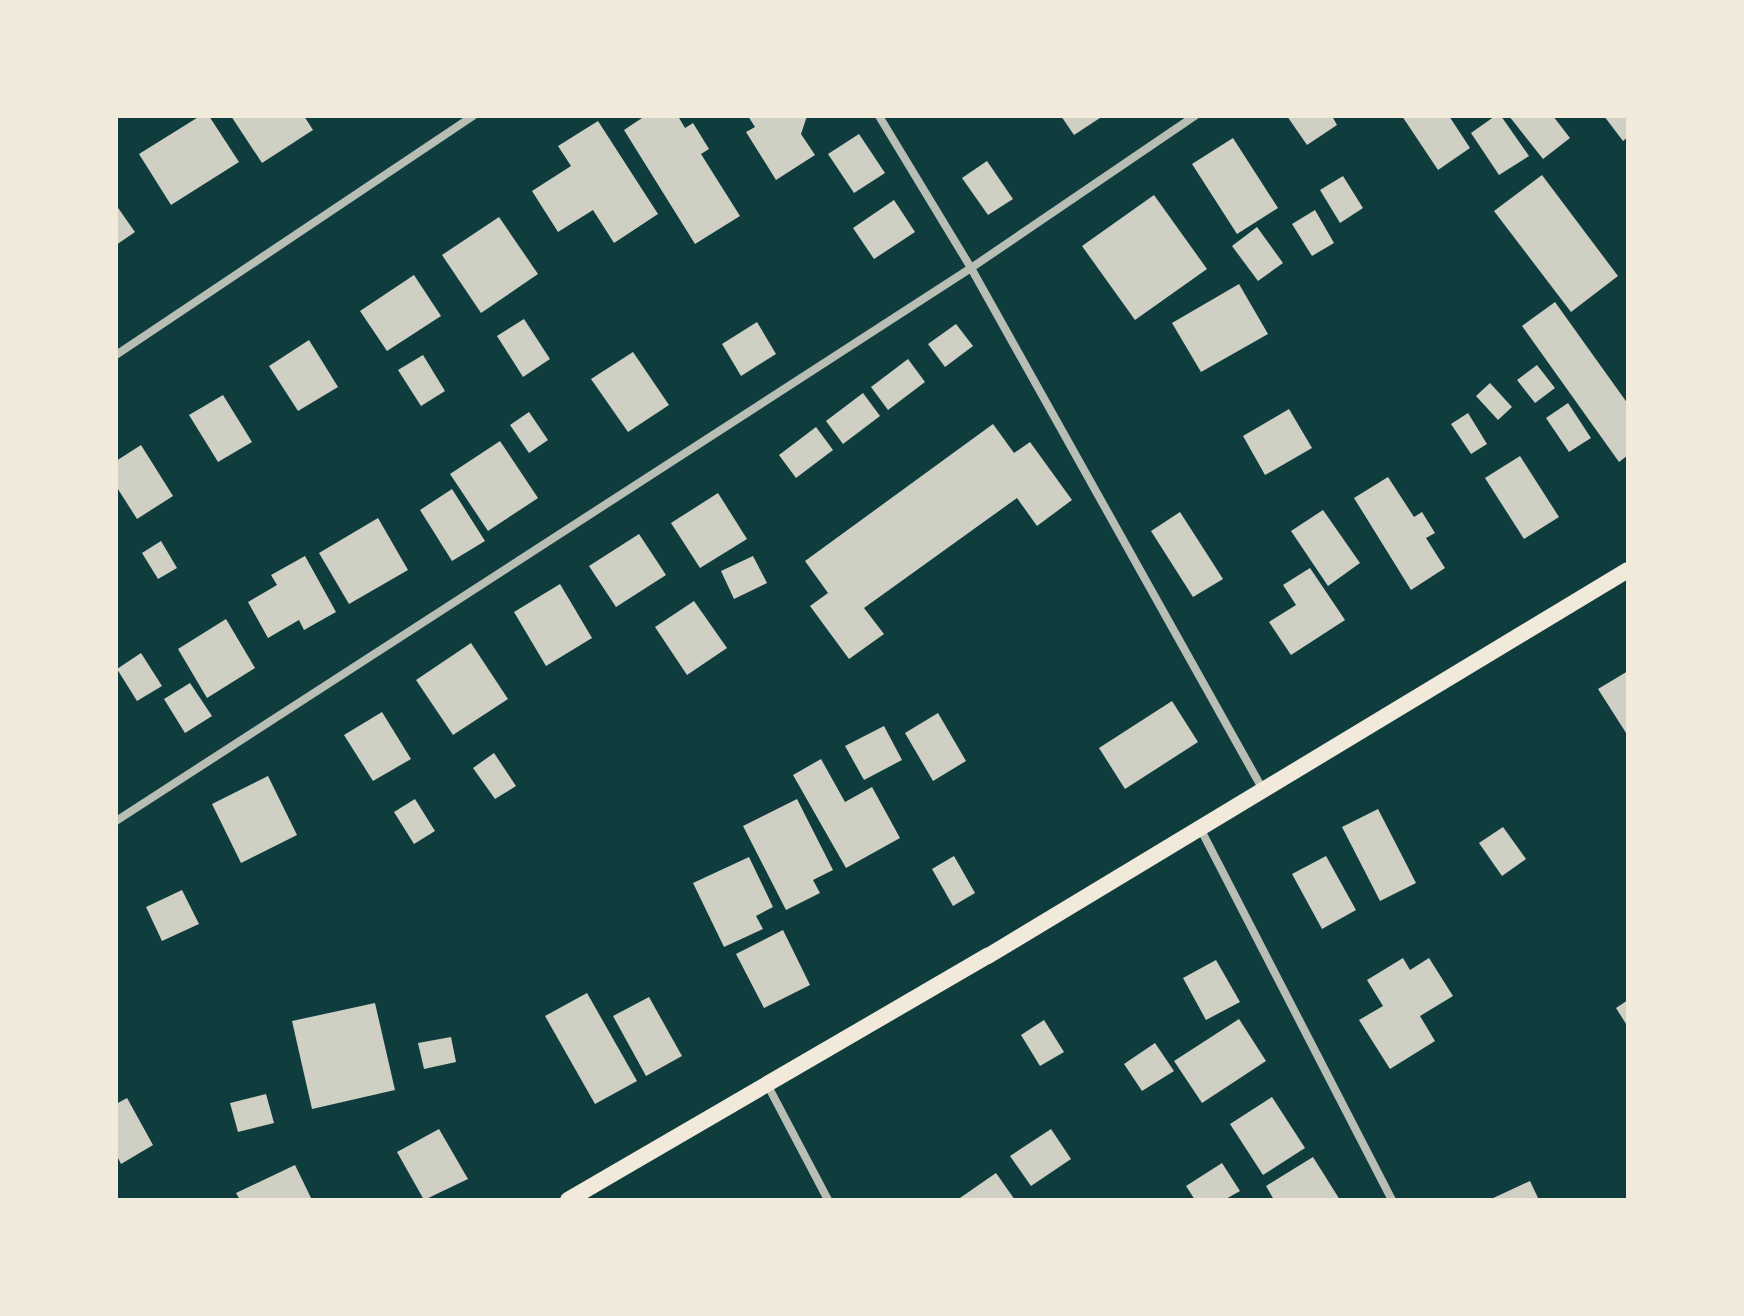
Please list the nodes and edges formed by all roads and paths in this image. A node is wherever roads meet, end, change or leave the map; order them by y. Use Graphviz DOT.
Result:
graph roads {
  1 [pos="473,116"];
  2 [pos="879,116"];
  3 [pos="1195,116"];
  4 [pos="971,268"];
  5 [pos="116,355"];
  6 [pos="1628,570"];
  7 [pos="1262,788"];
  8 [pos="116,821"];
  9 [pos="1200,827"];
  10 [pos="768,1086"];
  11 [pos="568,1200"];
  12 [pos="828,1200"];
  13 [pos="1392,1200"];
  1 -- 5 [label="street"];
  2 -- 4 [label="street"];
  3 -- 4 [label="street"];
  4 -- 7 [label="street"];
  4 -- 8 [label="street"];
  6 -- 7 [label="main road"];
  7 -- 9 [label="main road"];
  9 -- 10 [label="main road"];
  9 -- 13 [label="street"];
  10 -- 11 [label="main road"];
  10 -- 12 [label="street"];
}
